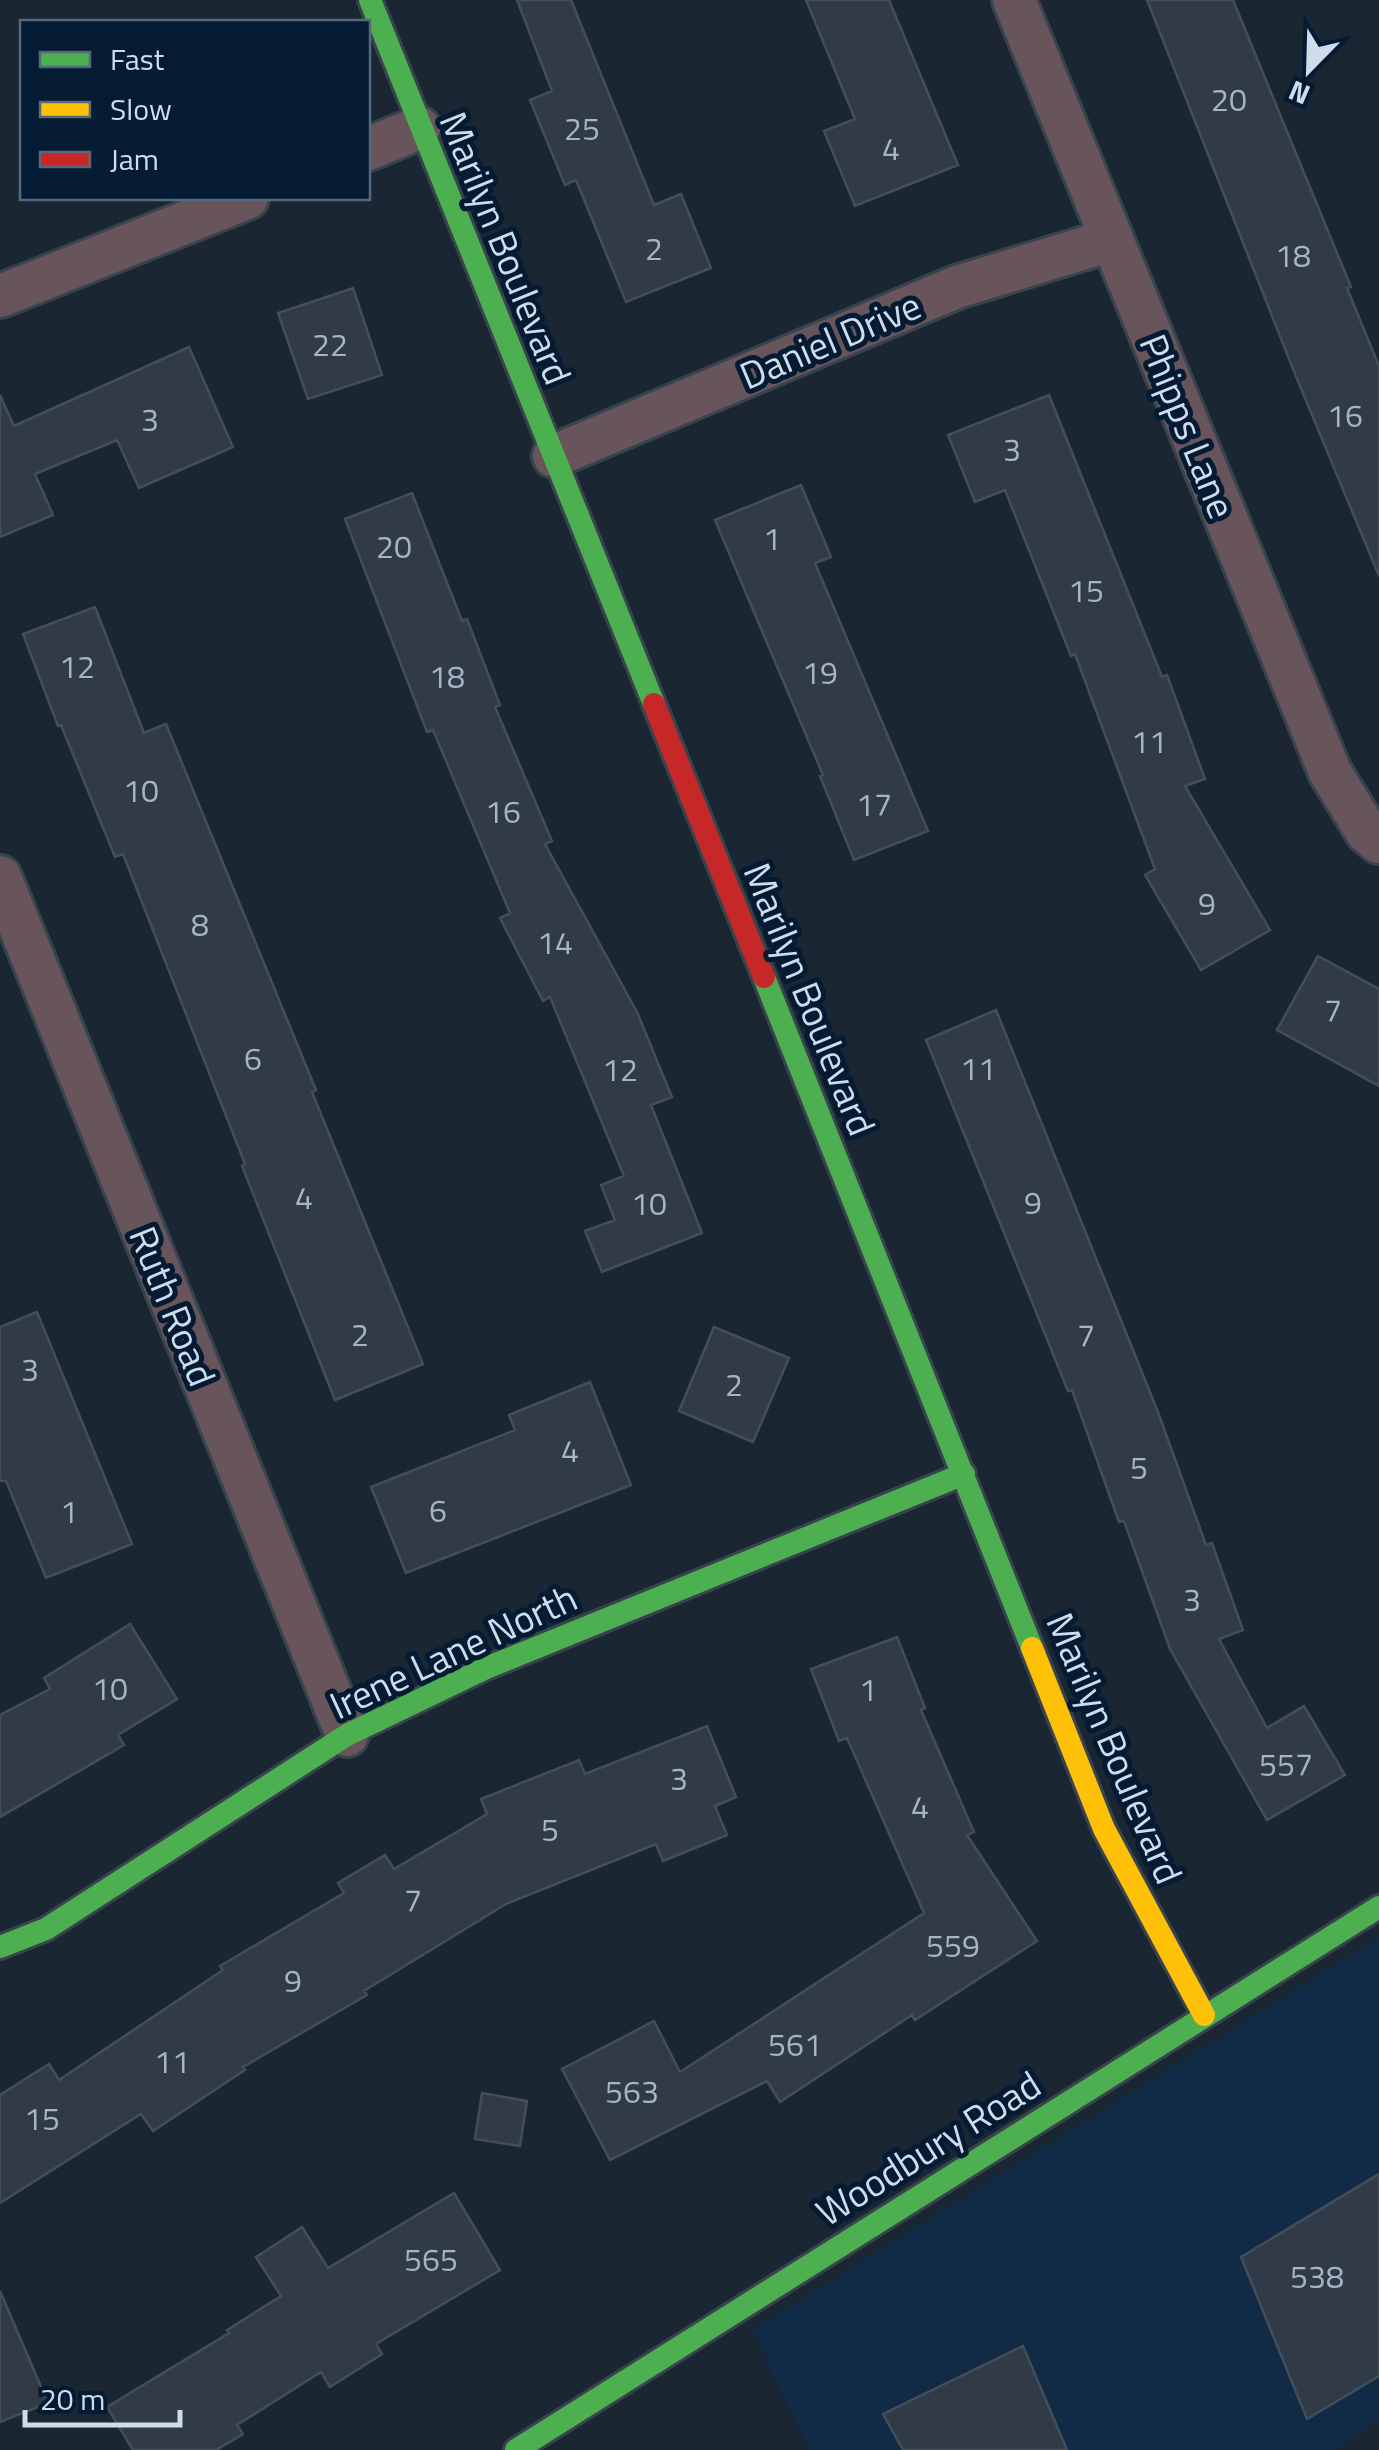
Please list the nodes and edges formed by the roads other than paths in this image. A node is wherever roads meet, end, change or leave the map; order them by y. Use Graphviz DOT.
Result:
graph roads {
  1 [pos="370,0"];
  2 [pos="1014,0"];
  3 [pos="419,128"];
  4 [pos="370,149"];
  5 [pos="243,200"];
  6 [pos="1111,240"];
  7 [pos="0,296"];
  8 [pos="554,456"];
  9 [pos="1379,842"];
  10 [pos="0,876"];
  11 [pos="964,1474"];
  12 [pos="347,1735"];
  13 [pos="1379,1907"];
  14 [pos="0,1948"];
  15 [pos="1204,2015"];
  16 [pos="516,2450"];
  1 -- 3 [label="street, Marilyn Boulevard"];
  2 -- 6 [label="street, Phipps Lane"];
  3 -- 4 [label="street"];
  3 -- 8 [label="street, Marilyn Boulevard"];
  5 -- 7 [label="street"];
  6 -- 8 [label="street, Daniel Drive"];
  6 -- 9 [label="street, Phipps Lane"];
  8 -- 11 [label="street, Marilyn Boulevard"];
  10 -- 12 [label="street, Ruth Road"];
  11 -- 12 [label="street, Irene Lane North"];
  11 -- 15 [label="street, Marilyn Boulevard"];
  12 -- 14 [label="street, Irene Lane North"];
  13 -- 15 [label="street, Woodbury Road"];
  15 -- 16 [label="street, Woodbury Road"];
}
